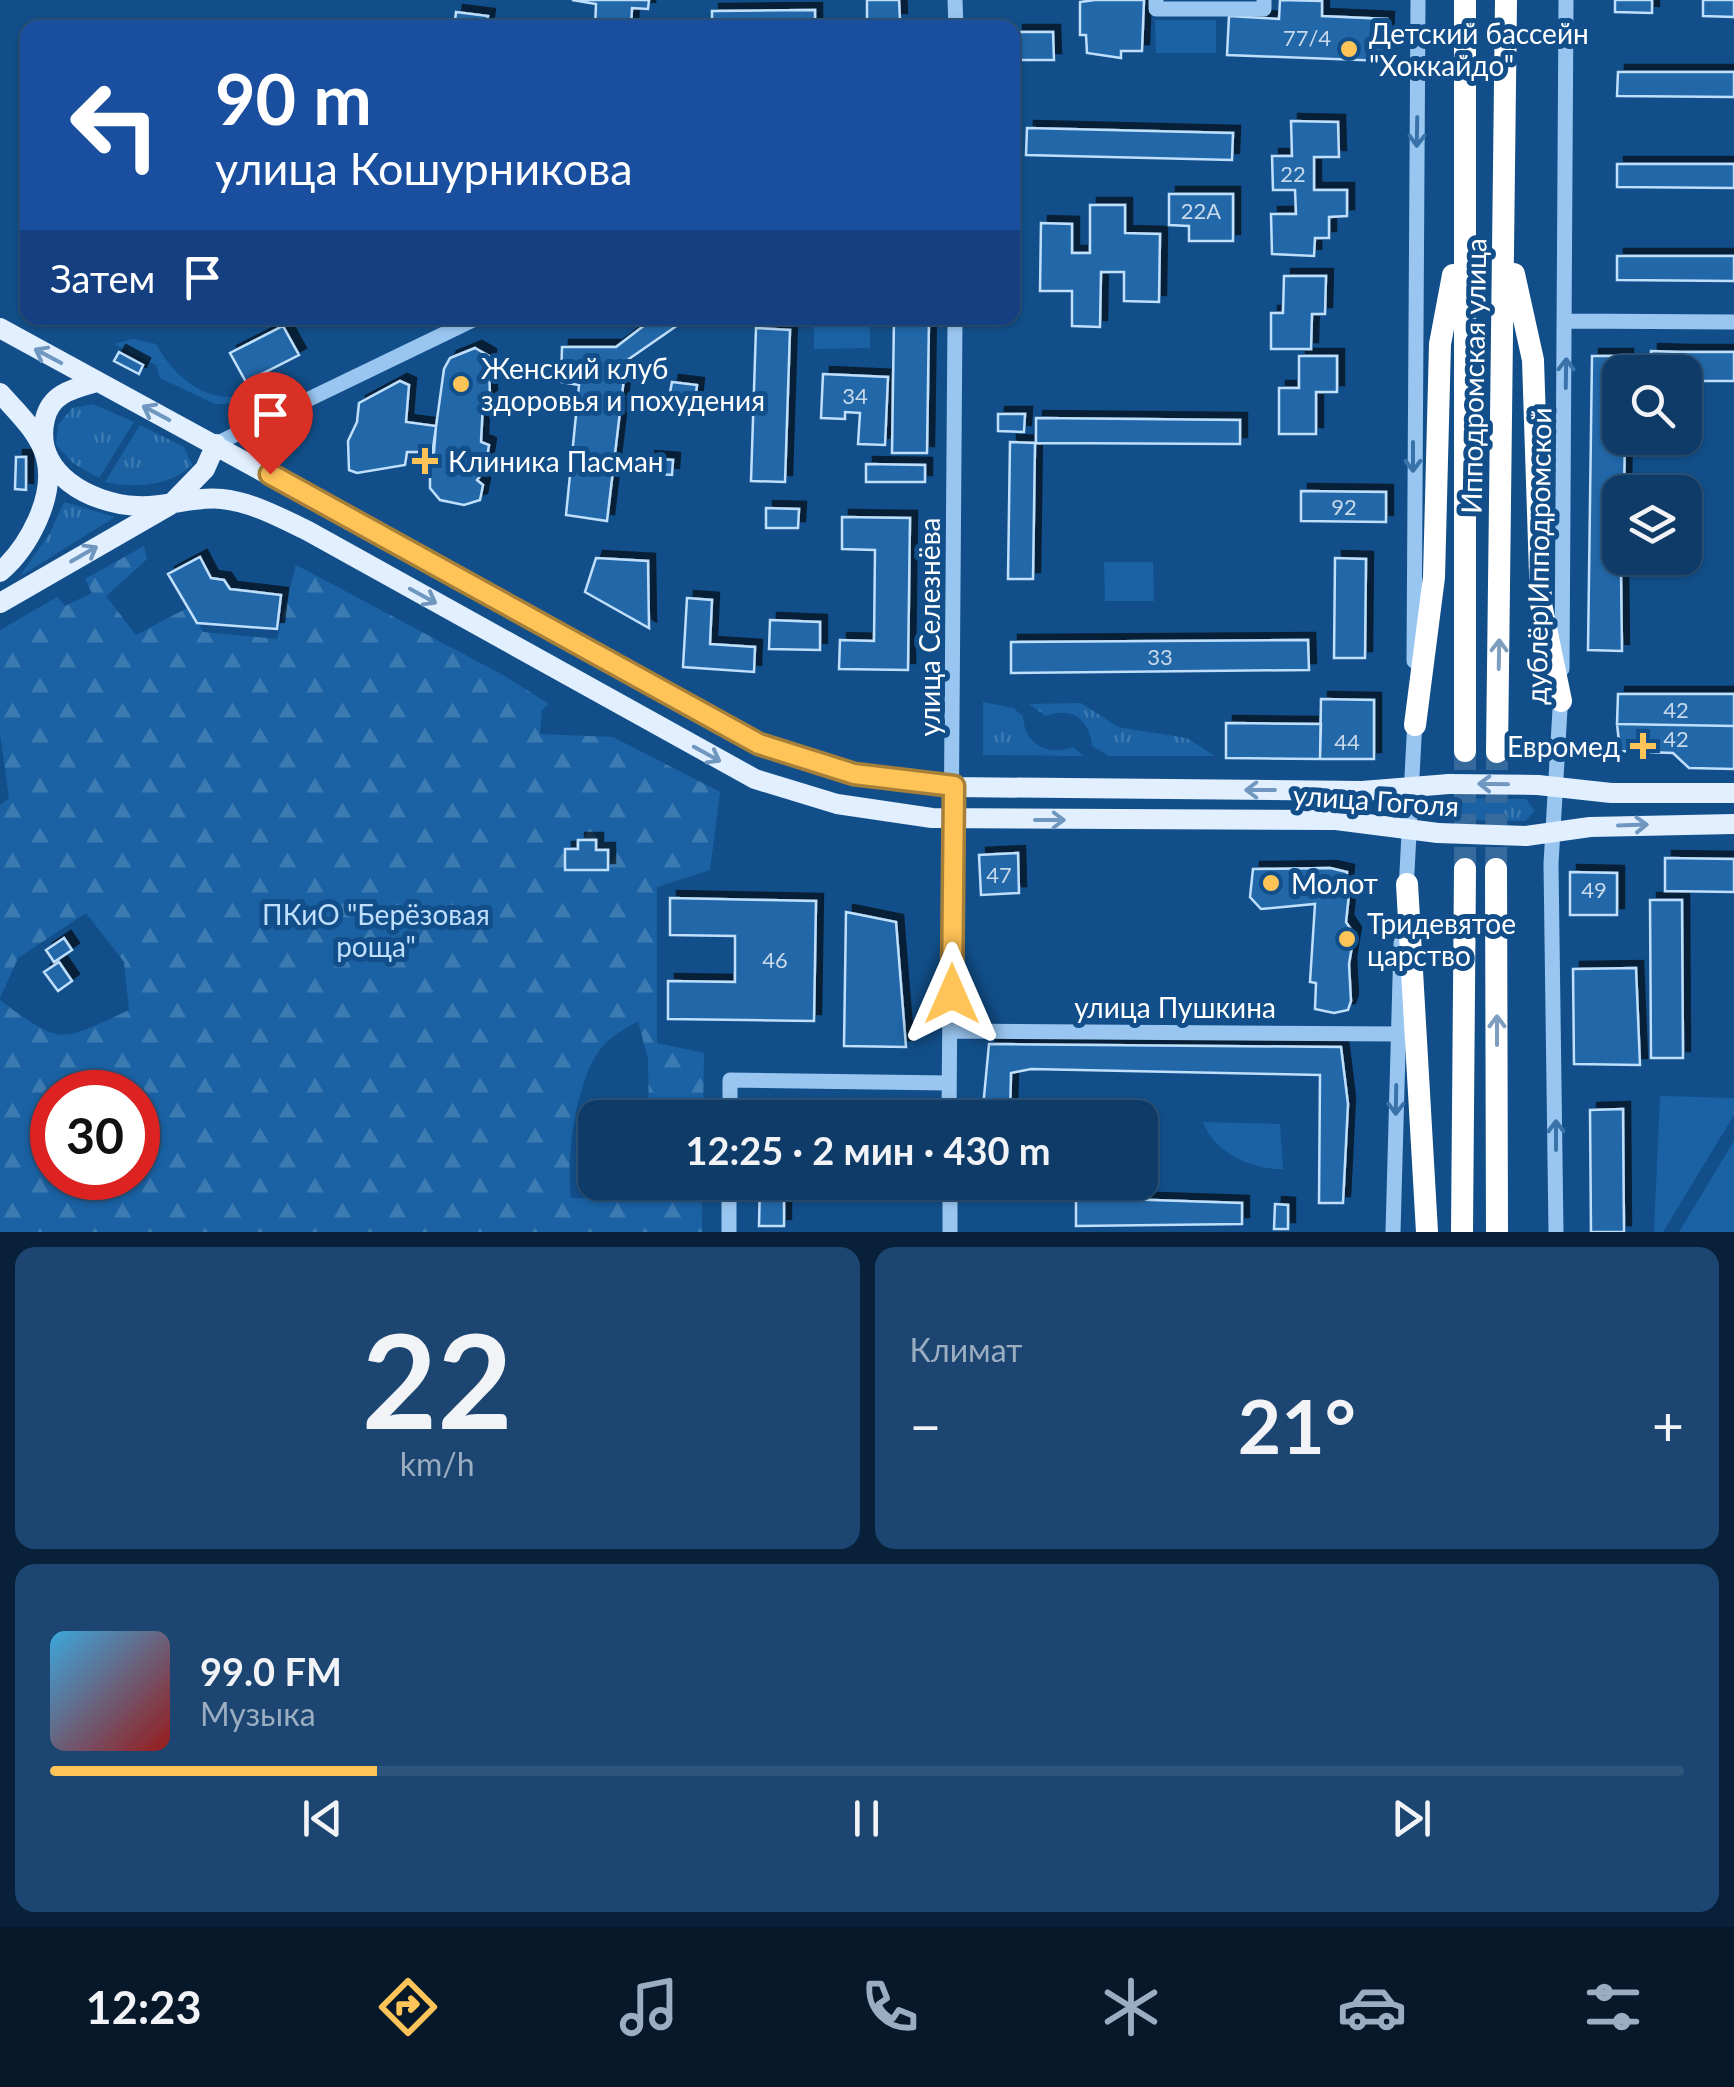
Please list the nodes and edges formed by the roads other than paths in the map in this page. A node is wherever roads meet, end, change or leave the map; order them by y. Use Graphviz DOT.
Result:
graph roads {
  1 [pos="1156,0"];
  2 [pos="1264,0"];
  3 [pos="1418,0"];
  4 [pos="1465,0"];
  5 [pos="1506,0"];
  6 [pos="1566,0"];
  7 [pos="1462,223"];
  8 [pos="1505,233"];
  9 [pos="1567,321"];
  10 [pos="1734,322"];
  11 [pos="463,325"];
  12 [pos="955,325"];
  13 [pos="0,328"];
  14 [pos="97,382"];
  15 [pos="0,392"];
  16 [pos="216,444"];
  17 [pos="46,458"];
  18 [pos="170,505"];
  19 [pos="0,572"];
  20 [pos="0,603"];
  21 [pos="1561,701"];
  22 [pos="1414,725"];
  23 [pos="1466,751"];
  24 [pos="1497,752"];
  25 [pos="1546,785"];
  26 [pos="954,786"];
  27 [pos="1412,786"];
  28 [pos="1734,794"];
  29 [pos="952,818"];
  30 [pos="1734,824"];
  31 [pos="1410,831"];
  32 [pos="1552,834"];
  33 [pos="1466,869"];
  34 [pos="1496,869"];
  35 [pos="1408,874"];
  36 [pos="952,1031"];
  37 [pos="1398,1034"];
  38 [pos="949,1083"];
  39 [pos="730,1100"];
  40 [pos="949,1100"];
  41 [pos="730,1200"];
  42 [pos="950,1200"];
  43 [pos="729,1232"];
  44 [pos="950,1232"];
  45 [pos="1392,1232"];
  46 [pos="1427,1232"];
  47 [pos="1462,1232"];
  48 [pos="1497,1232"];
  49 [pos="1556,1232"];
  1 -- 2 [label="street"];
  3 -- 22 [label="street, one-way"];
  4 -- 7 [label="highway, Ипподромская улица"];
  5 -- 8 [label="highway, Ипподромская улица"];
  6 -- 9 [label="street, дублёр Ипподромской"];
  7 -- 22 [label="highway"];
  7 -- 23 [label="highway, Ипподромская улица"];
  8 -- 21 [label="highway"];
  24 -- 8 [label="highway, Ипподромская улица, one-way"];
  9 -- 10 [label="street"];
  21 -- 9 [label="street, дублёр Ипподромской, one-way"];
  11 -- 16 [label="street"];
  12 -- 26 [label="street, улица Селезнёва"];
  14 -- 13 [label="main road, улица Гоголя, one-way"];
  16 -- 14 [label="main road, улица Гоголя, one-way"];
  14 -- 17 [label="main road"];
  15 -- 17 [label="main road"];
  16 -- 18 [label="main road"];
  16 -- 26 [label="main road, улица Гоголя"];
  17 -- 18 [label="main road"];
  17 -- 19 [label="main road"];
  20 -- 18 [label="main road, one-way"];
  18 -- 29 [label="main road, улица Гоголя, one-way"];
  21 -- 25 [label="street, дублёр Ипподромской"];
  22 -- 27 [label="street"];
  25 -- 27 [label="main road, улица Гоголя, one-way, bridge"];
  25 -- 28 [label="main road, улица Гоголя"];
  25 -- 32 [label="street, дублёр Ипподромской"];
  27 -- 26 [label="main road, улица Гоголя, one-way"];
  26 -- 29 [label="street, улица Селезнёва"];
  27 -- 31 [label="street"];
  29 -- 31 [label="main road, улица Гоголя, one-way"];
  29 -- 36 [label="street, улица Селезнёва"];
  32 -- 30 [label="main road, улица Гоголя, one-way"];
  31 -- 32 [label="main road, улица Гоголя, bridge"];
  31 -- 35 [label="street"];
  49 -- 32 [label="street, дублёр Ипподромской, one-way"];
  33 -- 47 [label="highway"];
  48 -- 34 [label="highway, one-way"];
  35 -- 37 [label="street"];
  35 -- 46 [label="highway"];
  36 -- 37 [label="street, улица Пушкина"];
  36 -- 38 [label="street, улица Селезнёва"];
  37 -- 45 [label="street, one-way"];
  38 -- 39 [label="street"];
  38 -- 40 [label="street, улица Селезнёва"];
  41 -- 43 [label="street"];
  42 -- 44 [label="street"];
}
